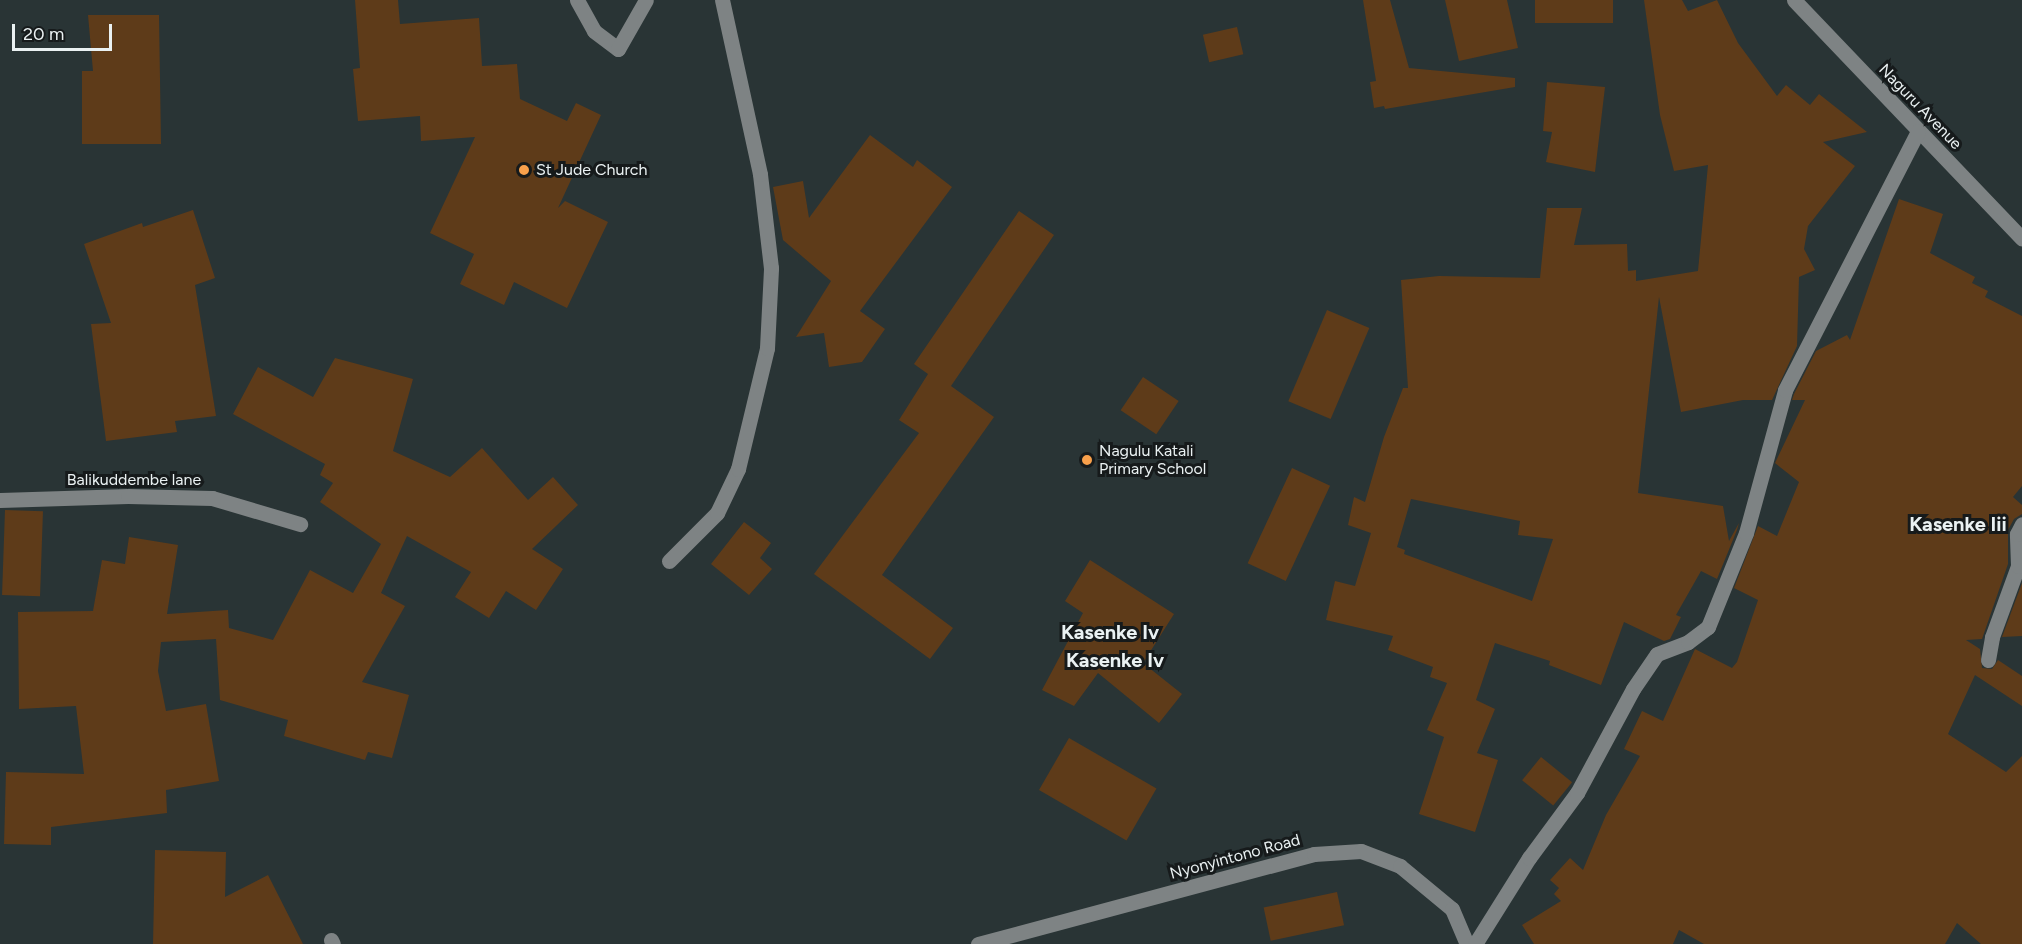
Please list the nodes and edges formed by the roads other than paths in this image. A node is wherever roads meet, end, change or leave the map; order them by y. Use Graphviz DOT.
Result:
graph roads {
  1 [pos="577,0"];
  2 [pos="646,0"];
  3 [pos="722,0"];
  4 [pos="1794,0"];
  5 [pos="1918,131"];
  6 [pos="2022,239"];
  7 [pos="0,500"];
  8 [pos="300,524"];
  9 [pos="2022,524"];
  10 [pos="669,561"];
  11 [pos="1988,660"];
  12 [pos="978,944"];
  13 [pos="1467,944"];
  14 [pos="1475,944"];
  1 -- 2 [label="street"];
  3 -- 10 [label="street"];
  4 -- 5 [label="street, Naguru Avenue"];
  5 -- 6 [label="street, Naguru Avenue"];
  5 -- 14 [label="street"];
  7 -- 8 [label="street, Balikuddembe lane"];
  9 -- 11 [label="street"];
  12 -- 13 [label="street, Nyonyintono Road"];
}
